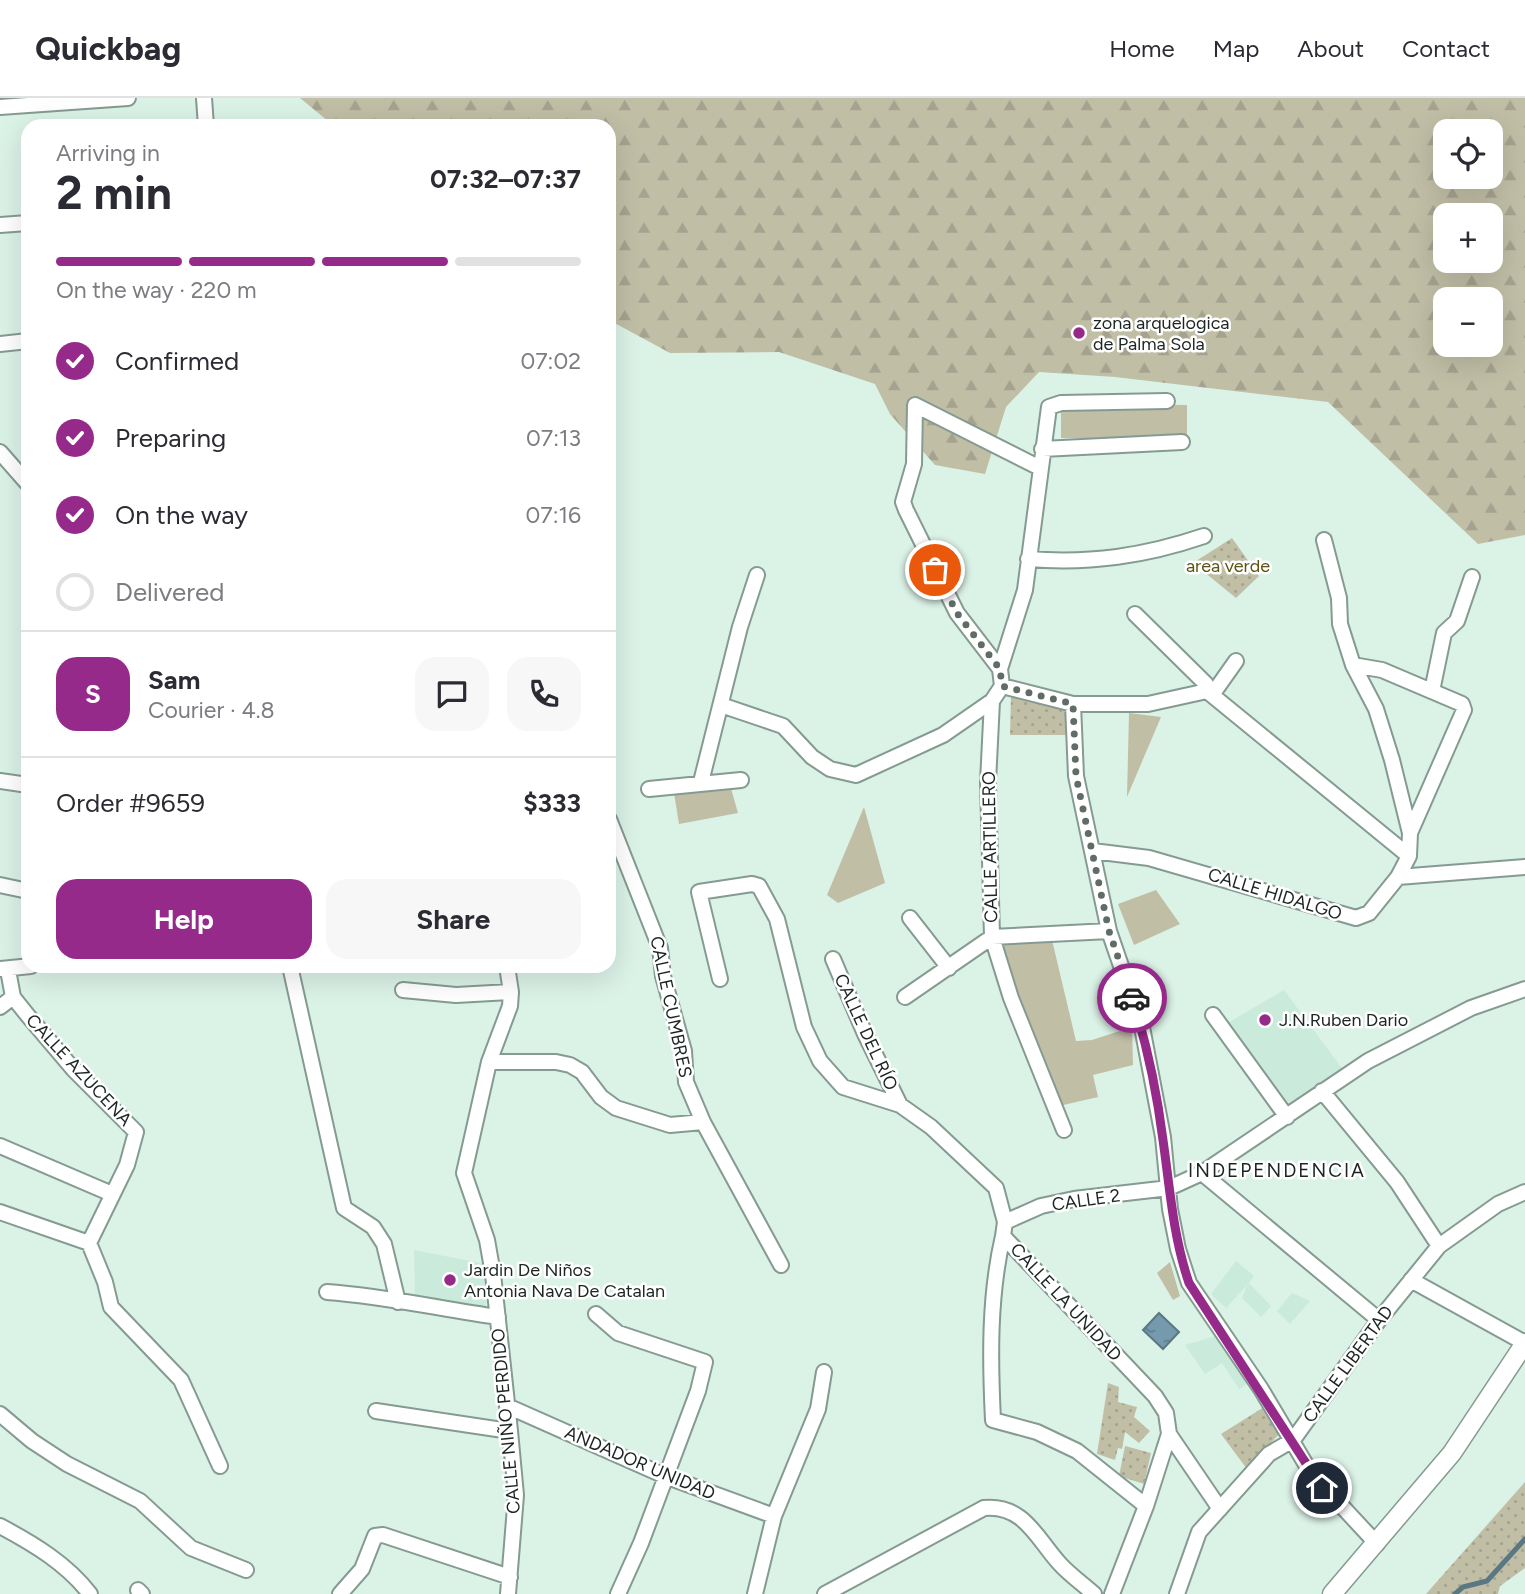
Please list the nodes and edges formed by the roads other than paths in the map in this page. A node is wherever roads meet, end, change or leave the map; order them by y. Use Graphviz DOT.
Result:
graph roads {
  1 [pos="128,98"];
  2 [pos="204,98"];
  3 [pos="0,107"];
  4 [pos="206,119"];
  5 [pos="21,224"];
  6 [pos="0,225"];
  7 [pos="21,342"];
  8 [pos="0,344"];
  9 [pos="1167,401"];
  10 [pos="1182,442"];
  11 [pos="1042,449"];
  12 [pos="0,452"];
  13 [pos="1040,468"];
  14 [pos="21,476"];
  15 [pos="1204,536"];
  16 [pos="1324,540"];
  17 [pos="1028,559"];
  18 [pos="757,575"];
  19 [pos="1472,577"];
  20 [pos="1135,614"];
  21 [pos="1236,661"];
  22 [pos="1353,665"];
  23 [pos="1000,669"];
  24 [pos="1002,686"];
  25 [pos="1432,691"];
  26 [pos="1209,693"];
  27 [pos="992,701"];
  28 [pos="1073,704"];
  29 [pos="721,705"];
  30 [pos="741,780"];
  31 [pos="0,781"];
  32 [pos="701,782"];
  33 [pos="21,784"];
  34 [pos="649,789"];
  35 [pos="1409,833"];
  36 [pos="616,837"];
  37 [pos="1093,851"];
  38 [pos="1409,856"];
  39 [pos="1525,867"];
  40 [pos="1398,877"];
  41 [pos="0,885"];
  42 [pos="21,890"];
  43 [pos="910,918"];
  44 [pos="1109,931"];
  45 [pos="992,937"];
  46 [pos="832,959"];
  47 [pos="949,968"];
  48 [pos="4,970"];
  49 [pos="292,973"];
  50 [pos="508,973"];
  51 [pos="720,979"];
  52 [pos="1525,989"];
  53 [pos="403,990"];
  54 [pos="511,992"];
  55 [pos="13,997"];
  56 [pos="905,997"];
  57 [pos="0,1007"];
  58 [pos="1213,1015"];
  59 [pos="489,1062"];
  60 [pos="1322,1091"];
  61 [pos="900,1105"];
  62 [pos="1287,1117"];
  63 [pos="703,1122"];
  64 [pos="1064,1130"];
  65 [pos="0,1146"];
  66 [pos="1202,1173"];
  67 [pos="1169,1188"];
  68 [pos="1525,1192"];
  69 [pos="112,1194"];
  70 [pos="0,1212"];
  71 [pos="1004,1229"];
  72 [pos="89,1243"];
  73 [pos="1439,1246"];
  74 [pos="781,1265"];
  75 [pos="1411,1280"];
  76 [pos="327,1292"];
  77 [pos="398,1302"];
  78 [pos="596,1314"];
  79 [pos="498,1317"];
  80 [pos="1379,1320"];
  81 [pos="1525,1343"];
  82 [pos="824,1372"];
  83 [pos="507,1406"];
  84 [pos="376,1411"];
  85 [pos="0,1414"];
  86 [pos="510,1431"];
  87 [pos="1169,1434"];
  88 [pos="1293,1440"];
  89 [pos="219,1466"];
  90 [pos="665,1476"];
  91 [pos="1146,1506"];
  92 [pos="1220,1509"];
  93 [pos="774,1516"];
  94 [pos="0,1526"];
  95 [pos="1377,1544"];
  96 [pos="246,1570"];
  97 [pos="510,1577"];
  98 [pos="90,1594"];
  99 [pos="340,1594"];
  100 [pos="508,1594"];
  101 [pos="618,1594"];
  102 [pos="755,1594"];
  103 [pos="825,1594"];
  104 [pos="1094,1594"];
  105 [pos="1112,1594"];
  106 [pos="1177,1594"];
  107 [pos="1332,1594"];
  1 -- 3 [label="street"];
  2 -- 4 [label="street"];
  5 -- 6 [label="street"];
  7 -- 8 [label="street"];
  9 -- 11 [label="street"];
  10 -- 11 [label="street"];
  11 -- 13 [label="street"];
  12 -- 14 [label="street"];
  13 -- 17 [label="street"];
  13 -- 23 [label="street"];
  15 -- 17 [label="street"];
  16 -- 22 [label="street"];
  17 -- 23 [label="street"];
  18 -- 29 [label="street"];
  19 -- 25 [label="street"];
  20 -- 26 [label="street"];
  21 -- 26 [label="street"];
  22 -- 25 [label="street"];
  22 -- 35 [label="street"];
  23 -- 24 [label="street"];
  24 -- 27 [label="street"];
  24 -- 28 [label="street"];
  25 -- 35 [label="street"];
  26 -- 28 [label="street"];
  26 -- 38 [label="street"];
  27 -- 29 [label="street"];
  27 -- 45 [label="street, CALLE ARTILLERO"];
  28 -- 37 [label="street"];
  29 -- 32 [label="street"];
  30 -- 32 [label="street"];
  31 -- 33 [label="street"];
  32 -- 34 [label="street"];
  35 -- 38 [label="street"];
  36 -- 63 [label="street, CALLE CUMBRES"];
  37 -- 40 [label="street, CALLE HIDALGO"];
  37 -- 44 [label="street"];
  38 -- 40 [label="street, CALLE HIDALGO"];
  39 -- 40 [label="street"];
  41 -- 42 [label="street"];
  43 -- 47 [label="street"];
  44 -- 45 [label="street"];
  44 -- 67 [label="street"];
  45 -- 47 [label="street"];
  45 -- 64 [label="street, CALLE ARTILLERO"];
  46 -- 61 [label="street, CALLE DEL RÍO"];
  47 -- 56 [label="street"];
  48 -- 55 [label="street, CALLE AZUCENA"];
  49 -- 77 [label="street"];
  50 -- 54 [label="street, CALLE NIÑO PERDIDO"];
  51 -- 61 [label="street, CALLE LA UNIDAD"];
  52 -- 60 [label="street, CALLE 2"];
  53 -- 54 [label="street"];
  54 -- 59 [label="street, CALLE NIÑO PERDIDO"];
  55 -- 57 [label="street"];
  55 -- 69 [label="street, CALLE AZUCENA"];
  58 -- 62 [label="street"];
  59 -- 63 [label="street"];
  59 -- 79 [label="street, CALLE NIÑO PERDIDO"];
  60 -- 62 [label="street, CALLE 2"];
  60 -- 73 [label="street"];
  61 -- 71 [label="street, CALLE LA UNIDAD"];
  62 -- 66 [label="street, CALLE 2"];
  63 -- 74 [label="street, CALLE CUMBRES"];
  65 -- 69 [label="street"];
  66 -- 67 [label="street, CALLE 2"];
  66 -- 80 [label="street"];
  67 -- 71 [label="street, CALLE 2"];
  67 -- 88 [label="street"];
  68 -- 73 [label="street, CALLE LIBERTAD"];
  69 -- 72 [label="street"];
  70 -- 72 [label="street"];
  71 -- 87 [label="street, CALLE LA UNIDAD"];
  71 -- 91 [label="street"];
  72 -- 89 [label="street"];
  73 -- 75 [label="street, CALLE LIBERTAD"];
  75 -- 80 [label="street, CALLE LIBERTAD"];
  75 -- 81 [label="street"];
  76 -- 77 [label="street"];
  77 -- 79 [label="street"];
  78 -- 90 [label="street"];
  79 -- 83 [label="street, CALLE NIÑO PERDIDO"];
  80 -- 88 [label="street, CALLE LIBERTAD"];
  81 -- 95 [label="street"];
  82 -- 93 [label="street"];
  83 -- 86 [label="street, CALLE NIÑO PERDIDO"];
  83 -- 90 [label="street, ANDADOR UNIDAD"];
  84 -- 86 [label="street"];
  85 -- 96 [label="street"];
  86 -- 97 [label="street, CALLE NIÑO PERDIDO"];
  87 -- 91 [label="street"];
  87 -- 92 [label="street, CALLE LA UNIDAD"];
  88 -- 92 [label="street, CALLE LIBERTAD"];
  88 -- 95 [label="street"];
  90 -- 93 [label="street, ANDADOR UNIDAD"];
  90 -- 101 [label="street"];
  91 -- 105 [label="street"];
  92 -- 106 [label="street, CALLE LIBERTAD"];
  93 -- 102 [label="street"];
  94 -- 98 [label="street"];
  95 -- 107 [label="street"];
  97 -- 99 [label="street"];
  97 -- 100 [label="street, CALLE NIÑO PERDIDO"];
  103 -- 104 [label="street"];
}
